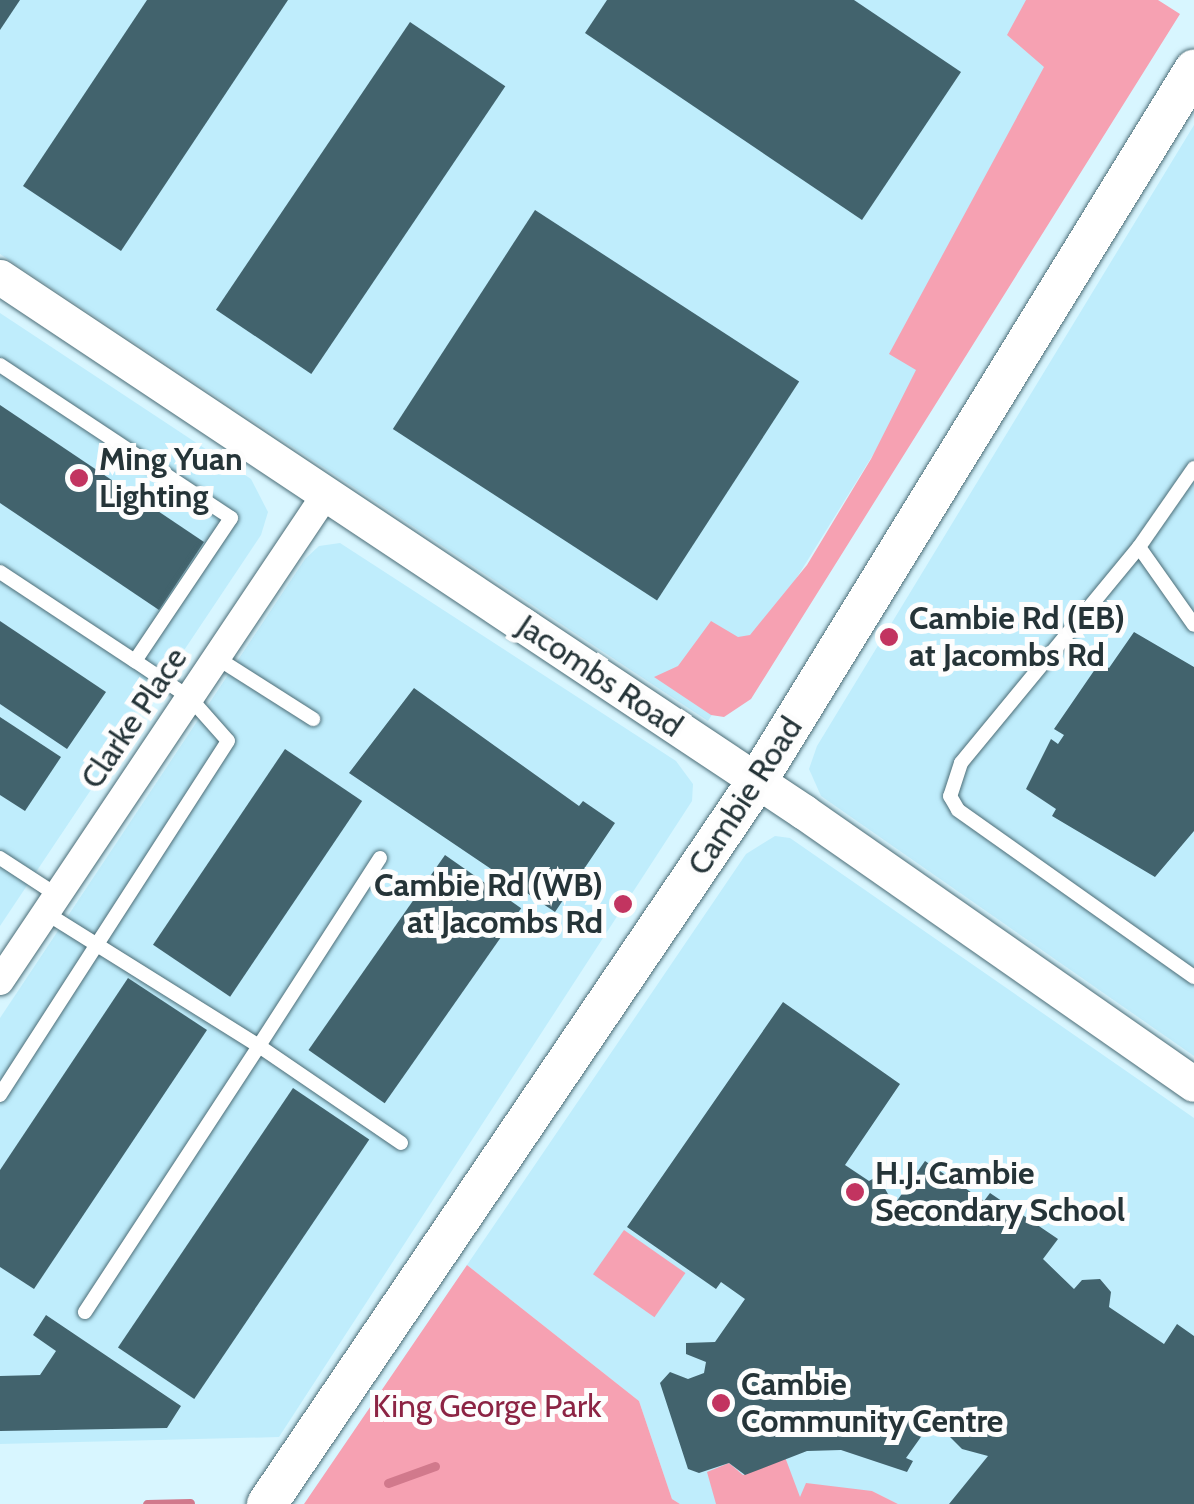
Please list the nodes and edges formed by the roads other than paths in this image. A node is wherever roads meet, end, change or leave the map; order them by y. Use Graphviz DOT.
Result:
graph roads {
  1 [pos="1194,70"];
  2 [pos="2,283"];
  3 [pos="0,364"];
  4 [pos="1194,468"];
  5 [pos="326,494"];
  6 [pos="1139,546"];
  7 [pos="0,572"];
  8 [pos="1194,626"];
  9 [pos="216,658"];
  10 [pos="136,662"];
  11 [pos="190,698"];
  12 [pos="313,719"];
  13 [pos="758,781"];
  14 [pos="0,858"];
  15 [pos="380,858"];
  16 [pos="52,904"];
  17 [pos="97,945"];
  18 [pos="1194,977"];
  19 [pos="0,981"];
  20 [pos="259,1046"];
  21 [pos="1194,1084"];
  22 [pos="0,1096"];
  23 [pos="402,1143"];
  24 [pos="84,1312"];
  25 [pos="266,1504"];
  1 -- 13 [label="main road, Cambie Road"];
  2 -- 5 [label="street, Jacombs Road"];
  3 -- 10 [label="lane"];
  4 -- 6 [label="lane"];
  5 -- 9 [label="street, Clarke Place"];
  5 -- 13 [label="street, Jacombs Road"];
  6 -- 8 [label="lane"];
  6 -- 18 [label="lane"];
  7 -- 10 [label="lane"];
  9 -- 11 [label="street, Clarke Place"];
  9 -- 12 [label="lane"];
  10 -- 11 [label="lane"];
  11 -- 16 [label="street, Clarke Place"];
  11 -- 17 [label="lane"];
  13 -- 21 [label="street, Jacombs Road"];
  13 -- 25 [label="main road, Cambie Road"];
  14 -- 16 [label="lane"];
  15 -- 20 [label="lane"];
  16 -- 17 [label="lane"];
  16 -- 19 [label="street, Clarke Place"];
  17 -- 20 [label="lane"];
  17 -- 22 [label="lane"];
  20 -- 23 [label="lane"];
  20 -- 24 [label="lane"];
}
